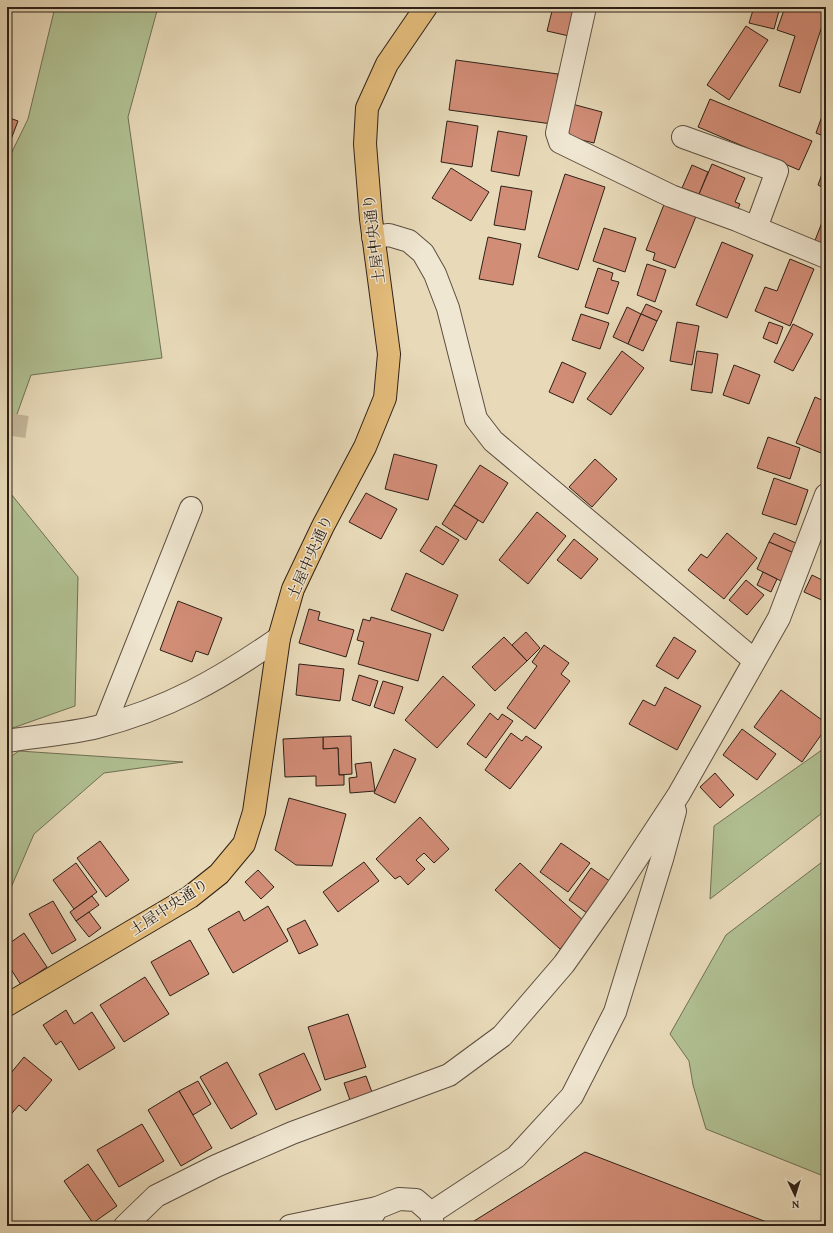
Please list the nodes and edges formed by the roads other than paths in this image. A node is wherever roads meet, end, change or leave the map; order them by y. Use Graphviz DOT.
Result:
graph roads {
  1 [pos="426,7"];
  2 [pos="585,7"];
  3 [pos="683,137"];
  4 [pos="756,228"];
  5 [pos="373,237"];
  6 [pos="826,257"];
  7 [pos="826,495"];
  8 [pos="191,508"];
  9 [pos="279,638"];
  10 [pos="754,660"];
  11 [pos="104,724"];
  12 [pos="7,741"];
  13 [pos="679,794"];
  14 [pos="7,1005"];
  15 [pos="372,1217"];
  16 [pos="432,1219"];
  17 [pos="125,1226"];
  18 [pos="290,1226"];
  1 -- 5 [label="main road, 土屋中央通り"];
  2 -- 4 [label="street"];
  3 -- 4 [label="street"];
  4 -- 6 [label="street"];
  5 -- 9 [label="main road, 土屋中央通り"];
  5 -- 10 [label="street"];
  7 -- 10 [label="street"];
  8 -- 11 [label="street"];
  9 -- 11 [label="street"];
  9 -- 14 [label="main road, 土屋中央通り"];
  10 -- 13 [label="street"];
  11 -- 12 [label="street"];
  13 -- 16 [label="street"];
  13 -- 17 [label="street"];
  15 -- 16 [label="street"];
  15 -- 18 [label="street"];
}
